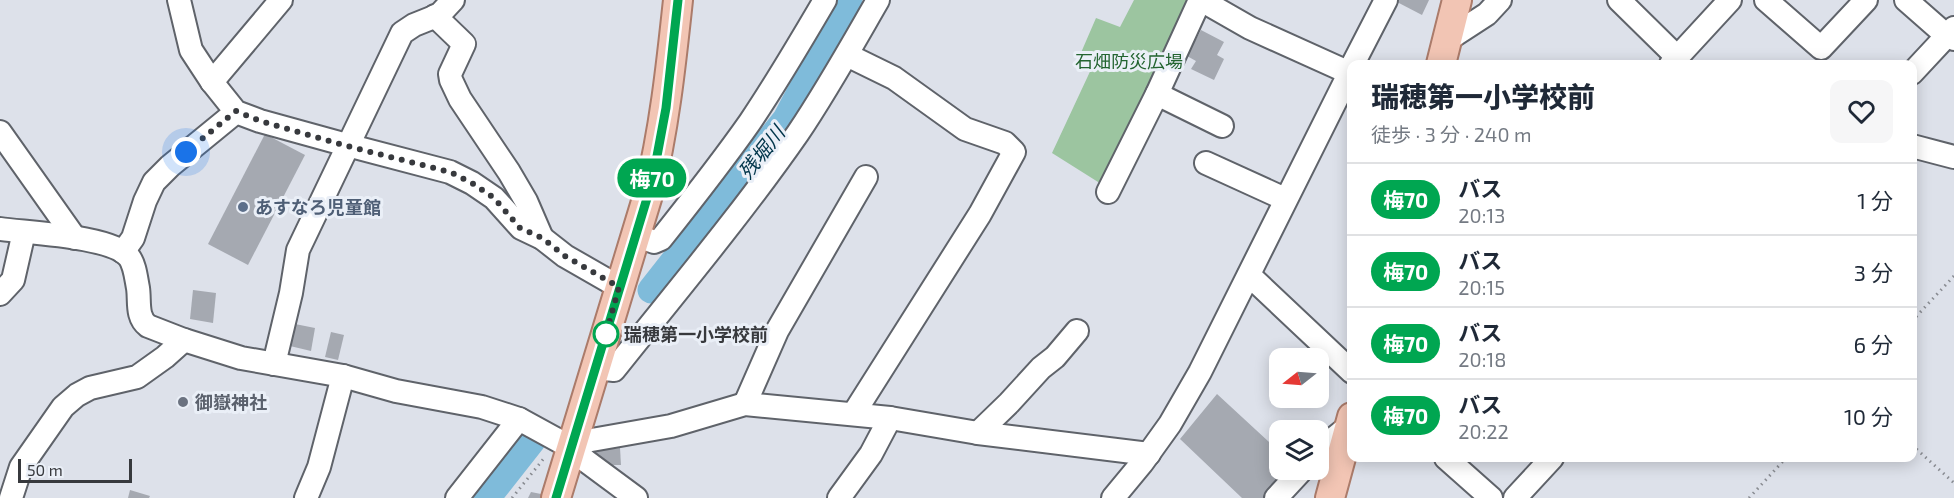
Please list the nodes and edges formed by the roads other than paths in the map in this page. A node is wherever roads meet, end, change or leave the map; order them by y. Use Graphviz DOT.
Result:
graph roads {
  1 [pos="179,0"];
  2 [pos="280,0"];
  3 [pos="453,0"];
  4 [pos="678,0"];
  5 [pos="825,0"];
  6 [pos="878,0"];
  7 [pos="1386,0"];
  8 [pos="1457,0"];
  9 [pos="1500,0"];
  10 [pos="1619,0"];
  11 [pos="1730,0"];
  12 [pos="1767,0"];
  13 [pos="1866,0"];
  14 [pos="1906,0"];
  15 [pos="1206,1"];
  16 [pos="435,16"];
  17 [pos="1952,34"];
  18 [pos="1444,52"];
  19 [pos="847,55"];
  20 [pos="1356,60"];
  21 [pos="1673,60"];
  22 [pos="1675,60"];
  23 [pos="1347,68"];
  24 [pos="1917,68"];
  25 [pos="1347,78"];
  26 [pos="212,82"];
  27 [pos="1157,94"];
  28 [pos="236,111"];
  29 [pos="1209,125"];
  30 [pos="0,132"];
  31 [pos="347,146"];
  32 [pos="1917,147"];
  33 [pos="1954,157"];
  34 [pos="1206,163"];
  35 [pos="866,177"];
  36 [pos="1108,192"];
  37 [pos="1285,199"];
  38 [pos="0,229"];
  39 [pos="24,232"];
  40 [pos="636,235"];
  41 [pos="75,238"];
  42 [pos="542,238"];
  43 [pos="123,252"];
  44 [pos="1249,275"];
  45 [pos="619,287"];
  46 [pos="0,294"];
  47 [pos="1077,331"];
  48 [pos="184,340"];
  49 [pos="274,364"];
  50 [pos="1347,367"];
  51 [pos="596,368"];
  52 [pos="343,376"];
  53 [pos="745,404"];
  54 [pos="854,413"];
  55 [pos="890,418"];
  56 [pos="519,419"];
  57 [pos="1347,424"];
  58 [pos="978,433"];
  59 [pos="1347,433"];
  60 [pos="1329,441"];
  61 [pos="565,445"];
  62 [pos="1146,458"];
  63 [pos="1450,462"];
  64 [pos="1548,462"];
  65 [pos="1293,480"];
  66 [pos="11,498"];
  67 [pos="306,498"];
  68 [pos="457,498"];
  69 [pos="556,498"];
  70 [pos="636,498"];
  71 [pos="839,498"];
  72 [pos="1113,498"];
  73 [pos="1132,498"];
  74 [pos="1276,498"];
  75 [pos="1330,498"];
  76 [pos="1491,498"];
  77 [pos="1515,498"];
  1 -- 26 [label="street"];
  2 -- 26 [label="street"];
  3 -- 16 [label="street"];
  4 -- 40 [label="main road"];
  5 -- 40 [label="street"];
  6 -- 19 [label="street"];
  7 -- 20 [label="street"];
  8 -- 18 [label="main road"];
  9 -- 18 [label="street"];
  10 -- 21 [label="street"];
  11 -- 22 [label="street"];
  12 -- 13 [label="street"];
  14 -- 17 [label="street"];
  15 -- 23 [label="street"];
  15 -- 27 [label="street"];
  16 -- 31 [label="street"];
  16 -- 42 [label="street"];
  17 -- 24 [label="street"];
  19 -- 51 [label="street"];
  19 -- 54 [label="street"];
  25 -- 37 [label="street"];
  26 -- 28 [label="street"];
  27 -- 29 [label="street"];
  27 -- 36 [label="street"];
  28 -- 31 [label="street"];
  28 -- 43 [label="street"];
  30 -- 41 [label="street"];
  31 -- 42 [label="street"];
  31 -- 49 [label="street"];
  32 -- 33 [label="street"];
  34 -- 37 [label="street"];
  35 -- 53 [label="street"];
  37 -- 44 [label="street"];
  38 -- 39 [label="street"];
  39 -- 41 [label="street"];
  39 -- 46 [label="street"];
  40 -- 45 [label="main road"];
  41 -- 43 [label="street"];
  42 -- 45 [label="street"];
  43 -- 48 [label="street"];
  44 -- 50 [label="street"];
  44 -- 62 [label="street"];
  45 -- 51 [label="main road"];
  47 -- 58 [label="street"];
  48 -- 49 [label="street"];
  48 -- 66 [label="street"];
  49 -- 52 [label="street"];
  51 -- 61 [label="main road"];
  52 -- 56 [label="street"];
  52 -- 67 [label="street"];
  53 -- 54 [label="street"];
  53 -- 61 [label="street"];
  54 -- 55 [label="street"];
  55 -- 58 [label="street"];
  55 -- 71 [label="street"];
  56 -- 61 [label="street"];
  56 -- 68 [label="street"];
  57 -- 60 [label="street"];
  58 -- 62 [label="street"];
  59 -- 75 [label="main road"];
  61 -- 69 [label="main road"];
  61 -- 70 [label="street"];
  62 -- 72 [label="street"];
  62 -- 73 [label="street"];
  63 -- 76 [label="street"];
  64 -- 77 [label="street"];
  65 -- 74 [label="street"];
}
